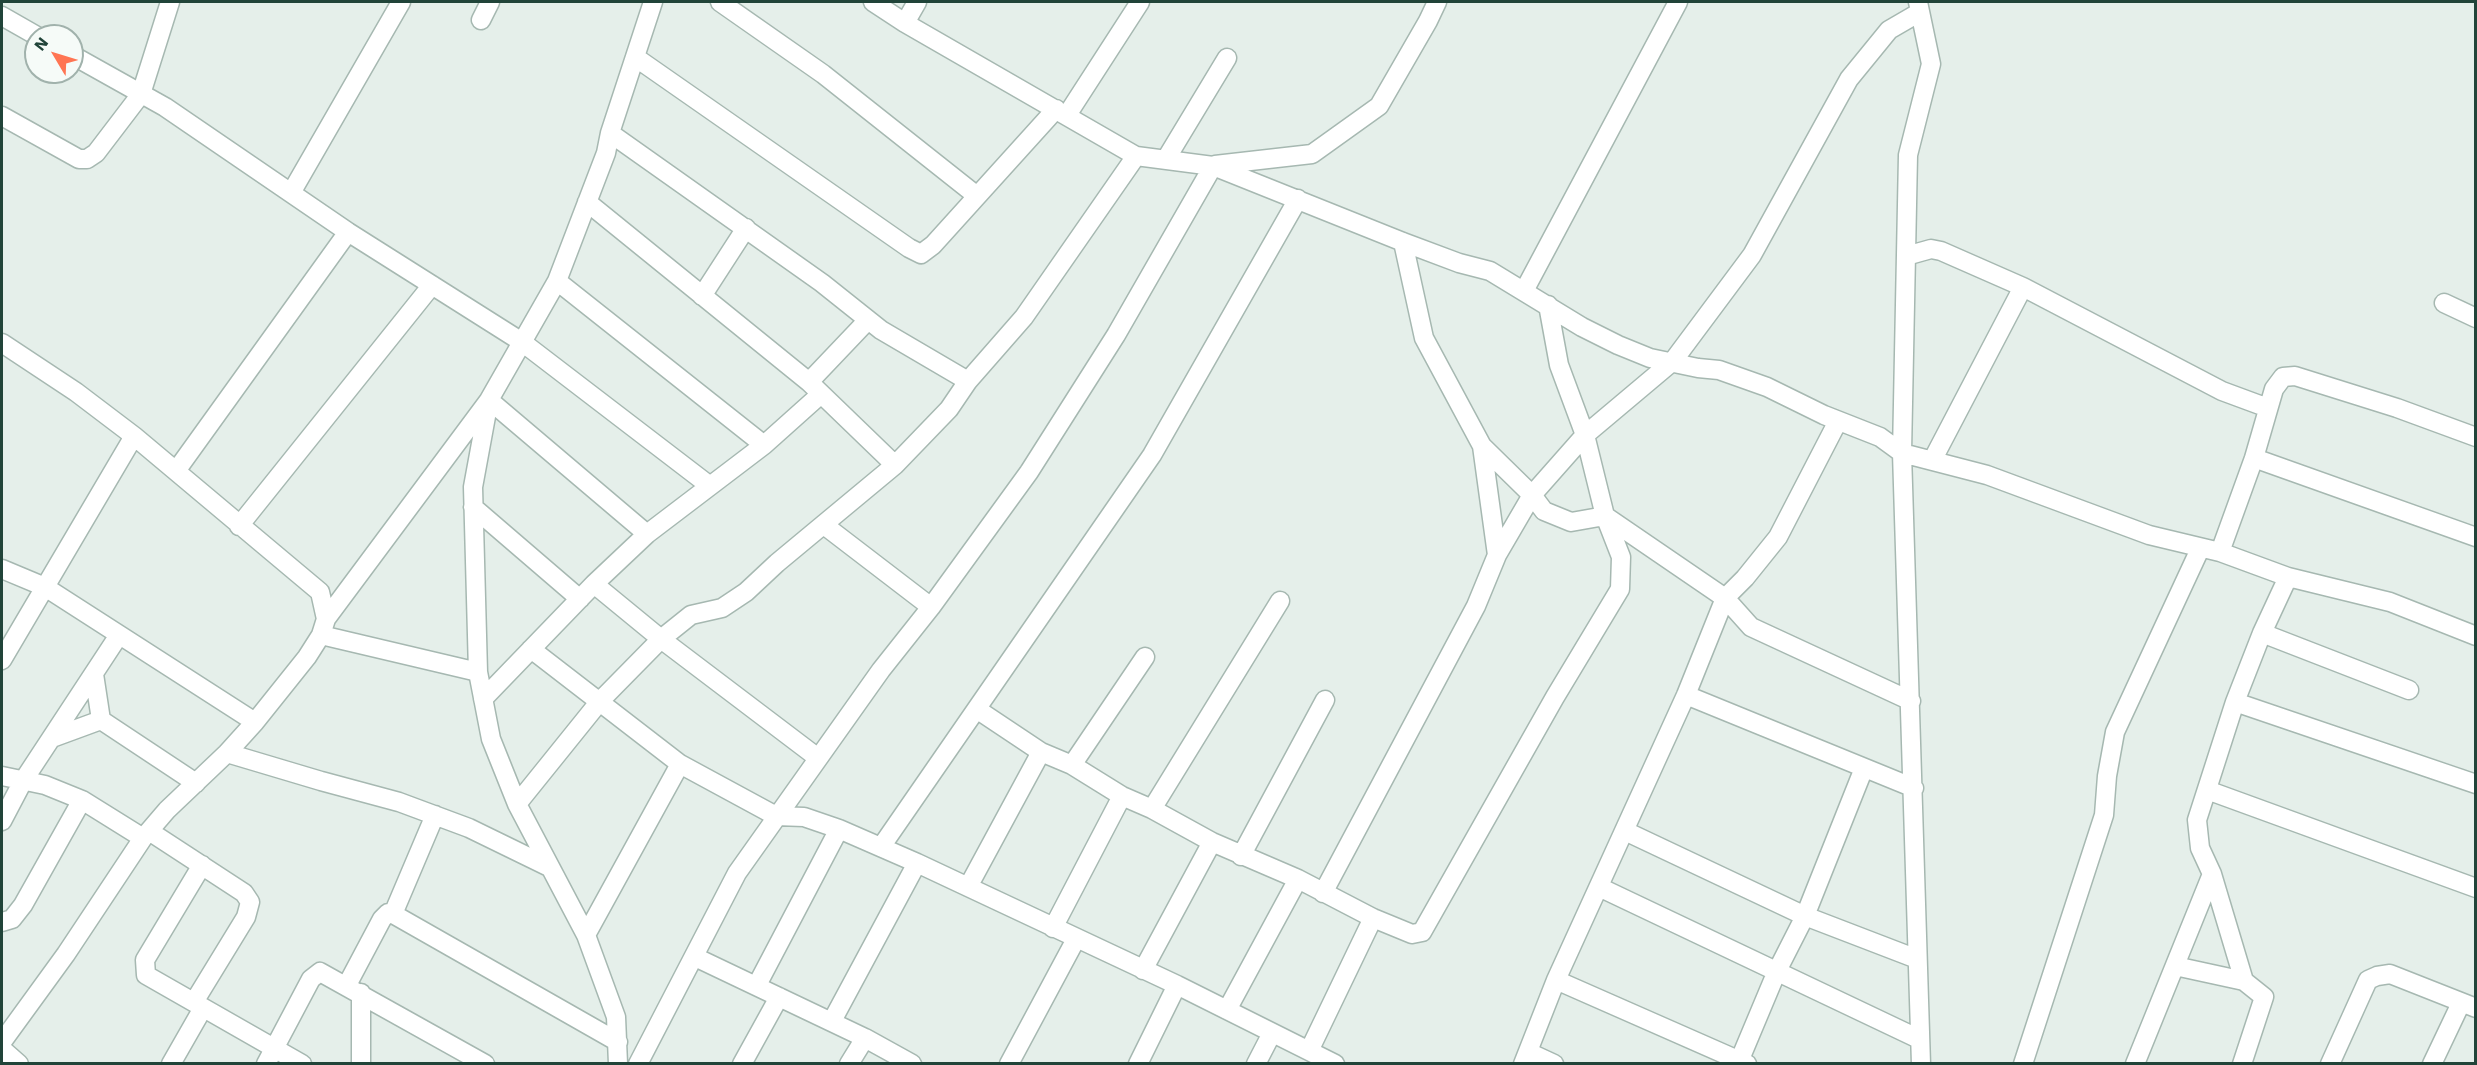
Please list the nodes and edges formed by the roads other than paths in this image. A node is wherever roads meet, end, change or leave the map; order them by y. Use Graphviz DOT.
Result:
graph roads {
  1 [pos="401,2"];
  2 [pos="490,2"];
  3 [pos="653,2"];
  4 [pos="720,2"];
  5 [pos="873,2"];
  6 [pos="917,2"];
  7 [pos="1140,2"];
  8 [pos="1437,2"];
  9 [pos="1678,2"];
  10 [pos="166,3"];
  11 [pos="1919,7"];
  12 [pos="2,16"];
  13 [pos="480,20"];
  14 [pos="905,23"];
  15 [pos="24,28"];
  16 [pos="635,57"];
  17 [pos="1227,57"];
  18 [pos="84,62"];
  19 [pos="141,94"];
  20 [pos="1061,112"];
  21 [pos="2,116"];
  22 [pos="610,134"];
  23 [pos="1136,156"];
  24 [pos="1166,159"];
  25 [pos="1213,166"];
  26 [pos="291,193"];
  27 [pos="977,196"];
  28 [pos="1298,200"];
  29 [pos="587,202"];
  30 [pos="746,228"];
  31 [pos="348,232"];
  32 [pos="1403,242"];
  33 [pos="1906,256"];
  34 [pos="557,281"];
  35 [pos="432,285"];
  36 [pos="2023,287"];
  37 [pos="1524,291"];
  38 [pos="702,296"];
  39 [pos="2444,303"];
  40 [pos="1548,305"];
  41 [pos="2475,318"];
  42 [pos="868,320"];
  43 [pos="522,342"];
  44 [pos="2,343"];
  45 [pos="1673,361"];
  46 [pos="968,381"];
  47 [pos="815,388"];
  48 [pos="489,400"];
  49 [pos="2268,408"];
  50 [pos="1838,421"];
  51 [pos="1585,435"];
  52 [pos="134,436"];
  53 [pos="2475,437"];
  54 [pos="764,445"];
  55 [pos="1482,446"];
  56 [pos="1902,453"];
  57 [pos="2254,458"];
  58 [pos="1933,459"];
  59 [pos="895,465"];
  60 [pos="176,471"];
  61 [pos="710,486"];
  62 [pos="1532,495"];
  63 [pos="473,507"];
  64 [pos="1605,516"];
  65 [pos="824,525"];
  66 [pos="239,526"];
  67 [pos="647,534"];
  68 [pos="2475,534"];
  69 [pos="2200,549"];
  70 [pos="2220,552"];
  71 [pos="1497,555"];
  72 [pos="2,569"];
  73 [pos="2288,577"];
  74 [pos="594,584"];
  75 [pos="45,587"];
  76 [pos="1725,598"];
  77 [pos="579,599"];
  78 [pos="1280,601"];
  79 [pos="931,607"];
  80 [pos="323,627"];
  81 [pos="2262,633"];
  82 [pos="119,635"];
  83 [pos="2475,636"];
  84 [pos="661,639"];
  85 [pos="531,649"];
  86 [pos="1145,657"];
  87 [pos="2,660"];
  88 [pos="478,672"];
  89 [pos="94,674"];
  90 [pos="2409,690"];
  91 [pos="1686,695"];
  92 [pos="483,699"];
  93 [pos="1325,700"];
  94 [pos="600,701"];
  95 [pos="1911,701"];
  96 [pos="2235,702"];
  97 [pos="978,710"];
  98 [pos="101,720"];
  99 [pos="255,722"];
  100 [pos="52,738"];
  101 [pos="1041,752"];
  102 [pos="227,753"];
  103 [pos="818,758"];
  104 [pos="680,764"];
  105 [pos="1072,765"];
  106 [pos="1864,768"];
  107 [pos="2,776"];
  108 [pos="23,781"];
  109 [pos="196,783"];
  110 [pos="2475,784"];
  111 [pos="1914,788"];
  112 [pos="2207,790"];
  113 [pos="1122,796"];
  114 [pos="82,800"];
  115 [pos="517,804"];
  116 [pos="1152,808"];
  117 [pos="435,815"];
  118 [pos="776,816"];
  119 [pos="2,821"];
  120 [pos="839,829"];
  121 [pos="1624,831"];
  122 [pos="146,834"];
  123 [pos="1212,842"];
  124 [pos="881,847"];
  125 [pos="1241,856"];
  126 [pos="917,863"];
  127 [pos="202,865"];
  128 [pos="549,867"];
  129 [pos="2212,874"];
  130 [pos="1298,879"];
  131 [pos="968,886"];
  132 [pos="1599,887"];
  133 [pos="2475,888"];
  134 [pos="1323,893"];
  135 [pos="393,914"];
  136 [pos="1805,916"];
  137 [pos="1373,918"];
  138 [pos="2,922"];
  139 [pos="1053,928"];
  140 [pos="586,935"];
  141 [pos="1076,939"];
  142 [pos="694,957"];
  143 [pos="1917,958"];
  144 [pos="2175,966"];
  145 [pos="1143,970"];
  146 [pos="1777,971"];
  147 [pos="1556,980"];
  148 [pos="2244,981"];
  149 [pos="757,985"];
  150 [pos="1177,985"];
  151 [pos="354,989"];
  152 [pos="779,997"];
  153 [pos="199,1005"];
  154 [pos="2468,1006"];
  155 [pos="1227,1010"];
  156 [pos="832,1021"];
  157 [pos="1272,1033"];
  158 [pos="865,1038"];
  159 [pos="1919,1039"];
  160 [pos="2,1041"];
  161 [pos="618,1041"];
  162 [pos="2,1049"];
  163 [pos="1309,1051"];
  164 [pos="271,1056"];
  165 [pos="1526,1058"];
  166 [pos="1330,1062"];
  167 [pos="1742,1063"];
  168 [pos="19,1064"];
  169 [pos="171,1064"];
  170 [pos="302,1064"];
  171 [pos="361,1064"];
  172 [pos="485,1064"];
  173 [pos="618,1064"];
  174 [pos="638,1064"];
  175 [pos="742,1064"];
  176 [pos="849,1064"];
  177 [pos="912,1064"];
  178 [pos="1009,1064"];
  179 [pos="1138,1064"];
  180 [pos="1256,1064"];
  181 [pos="1554,1064"];
  182 [pos="1921,1064"];
  183 [pos="2023,1064"];
  184 [pos="2134,1064"];
  185 [pos="2242,1064"];
  186 [pos="2330,1064"];
  187 [pos="2432,1064"];
  1 -- 26 [label="street"];
  2 -- 13 [label="street"];
  3 -- 16 [label="street"];
  4 -- 27 [label="street"];
  5 -- 14 [label="street"];
  6 -- 14 [label="street"];
  7 -- 20 [label="street"];
  8 -- 25 [label="street"];
  9 -- 37 [label="street"];
  10 -- 19 [label="street"];
  11 -- 33 [label="street"];
  11 -- 45 [label="street"];
  12 -- 15 [label="street"];
  14 -- 20 [label="street"];
  16 -- 22 [label="street"];
  16 -- 27 [label="street"];
  17 -- 24 [label="street"];
  18 -- 19 [label="street"];
  19 -- 21 [label="street"];
  19 -- 26 [label="street"];
  20 -- 23 [label="street"];
  20 -- 27 [label="street"];
  22 -- 29 [label="street"];
  22 -- 30 [label="street"];
  23 -- 24 [label="street"];
  23 -- 46 [label="street"];
  24 -- 25 [label="street"];
  25 -- 28 [label="street"];
  25 -- 79 [label="street"];
  26 -- 31 [label="street"];
  28 -- 32 [label="street"];
  28 -- 97 [label="street"];
  29 -- 34 [label="street"];
  29 -- 38 [label="street"];
  30 -- 38 [label="street"];
  30 -- 42 [label="street"];
  31 -- 35 [label="street"];
  31 -- 60 [label="street"];
  32 -- 37 [label="street"];
  32 -- 55 [label="street"];
  33 -- 36 [label="street"];
  33 -- 56 [label="street"];
  34 -- 43 [label="street"];
  34 -- 54 [label="street"];
  35 -- 43 [label="street"];
  35 -- 66 [label="street"];
  36 -- 49 [label="street"];
  36 -- 58 [label="street"];
  37 -- 40 [label="street"];
  38 -- 47 [label="street"];
  39 -- 41 [label="street"];
  40 -- 45 [label="street"];
  40 -- 51 [label="street"];
  42 -- 46 [label="street"];
  42 -- 47 [label="street"];
  43 -- 48 [label="street"];
  43 -- 61 [label="street"];
  44 -- 52 [label="street"];
  45 -- 50 [label="street"];
  45 -- 51 [label="street"];
  46 -- 59 [label="street"];
  47 -- 54 [label="street"];
  47 -- 59 [label="street"];
  48 -- 63 [label="street"];
  48 -- 67 [label="street"];
  48 -- 80 [label="street"];
  49 -- 53 [label="street"];
  49 -- 57 [label="street"];
  50 -- 56 [label="street"];
  50 -- 76 [label="street"];
  51 -- 62 [label="street"];
  51 -- 64 [label="street"];
  52 -- 60 [label="street"];
  52 -- 75 [label="street"];
  54 -- 61 [label="street"];
  55 -- 62 [label="street"];
  55 -- 71 [label="street"];
  56 -- 58 [label="street"];
  56 -- 95 [label="street"];
  57 -- 68 [label="street"];
  57 -- 70 [label="street"];
  58 -- 69 [label="street"];
  59 -- 65 [label="street"];
  60 -- 66 [label="street"];
  61 -- 67 [label="street"];
  62 -- 64 [label="street"];
  62 -- 71 [label="street"];
  63 -- 77 [label="street"];
  63 -- 88 [label="street"];
  64 -- 76 [label="street"];
  64 -- 137 [label="street"];
  65 -- 79 [label="street"];
  65 -- 84 [label="street"];
  66 -- 80 [label="street"];
  67 -- 74 [label="street"];
  69 -- 70 [label="street"];
  69 -- 183 [label="street"];
  70 -- 73 [label="street"];
  71 -- 134 [label="street"];
  72 -- 75 [label="street"];
  73 -- 81 [label="street"];
  73 -- 83 [label="street"];
  74 -- 77 [label="street"];
  74 -- 84 [label="street"];
  75 -- 82 [label="street"];
  75 -- 87 [label="street"];
  76 -- 91 [label="street"];
  76 -- 95 [label="street"];
  77 -- 85 [label="street"];
  78 -- 116 [label="street"];
  79 -- 103 [label="street"];
  80 -- 88 [label="street"];
  80 -- 99 [label="street"];
  81 -- 90 [label="street"];
  81 -- 96 [label="street"];
  82 -- 89 [label="street"];
  82 -- 99 [label="street"];
  84 -- 94 [label="street"];
  84 -- 103 [label="street"];
  85 -- 92 [label="street"];
  85 -- 94 [label="street"];
  86 -- 105 [label="street"];
  88 -- 92 [label="street"];
  89 -- 98 [label="street"];
  89 -- 100 [label="street"];
  91 -- 106 [label="street"];
  91 -- 121 [label="street"];
  92 -- 115 [label="street"];
  93 -- 125 [label="street"];
  94 -- 104 [label="street"];
  94 -- 115 [label="street"];
  95 -- 111 [label="street"];
  96 -- 110 [label="street"];
  96 -- 112 [label="street"];
  97 -- 101 [label="street"];
  97 -- 124 [label="street"];
  98 -- 100 [label="street"];
  98 -- 109 [label="street"];
  99 -- 102 [label="street"];
  100 -- 108 [label="street"];
  101 -- 105 [label="street"];
  101 -- 131 [label="street"];
  102 -- 109 [label="street"];
  102 -- 117 [label="street"];
  103 -- 118 [label="street"];
  104 -- 118 [label="street"];
  104 -- 140 [label="street"];
  105 -- 113 [label="street"];
  106 -- 111 [label="street"];
  106 -- 136 [label="street"];
  107 -- 108 [label="street"];
  108 -- 114 [label="street"];
  108 -- 119 [label="street"];
  109 -- 122 [label="street"];
  111 -- 143 [label="street"];
  112 -- 129 [label="street"];
  112 -- 133 [label="street"];
  113 -- 116 [label="street"];
  113 -- 139 [label="street"];
  114 -- 122 [label="street"];
  114 -- 138 [label="street"];
  115 -- 128 [label="street"];
  116 -- 123 [label="street"];
  117 -- 128 [label="street"];
  117 -- 135 [label="street"];
  118 -- 120 [label="street"];
  118 -- 142 [label="street"];
  120 -- 124 [label="street"];
  120 -- 149 [label="street"];
  121 -- 132 [label="street"];
  121 -- 136 [label="street"];
  122 -- 127 [label="street"];
  122 -- 160 [label="street"];
  123 -- 125 [label="street"];
  123 -- 145 [label="street"];
  124 -- 126 [label="street"];
  125 -- 130 [label="street"];
  126 -- 131 [label="street"];
  126 -- 156 [label="street"];
  127 -- 153 [label="street"];
  127 -- 153 [label="street"];
  128 -- 140 [label="street"];
  129 -- 144 [label="street"];
  129 -- 148 [label="street"];
  130 -- 134 [label="street"];
  130 -- 155 [label="street"];
  131 -- 139 [label="street"];
  132 -- 146 [label="street"];
  132 -- 147 [label="street"];
  134 -- 137 [label="street"];
  135 -- 151 [label="street"];
  135 -- 161 [label="street"];
  136 -- 143 [label="street"];
  136 -- 146 [label="street"];
  137 -- 163 [label="street"];
  139 -- 141 [label="street"];
  140 -- 161 [label="street"];
  141 -- 145 [label="street"];
  141 -- 178 [label="street"];
  142 -- 149 [label="street"];
  142 -- 174 [label="street"];
  143 -- 159 [label="street"];
  144 -- 148 [label="street"];
  144 -- 184 [label="street"];
  145 -- 150 [label="street"];
  146 -- 159 [label="street"];
  146 -- 167 [label="street"];
  147 -- 165 [label="street"];
  147 -- 167 [label="street"];
  148 -- 185 [label="street"];
  149 -- 152 [label="street"];
  150 -- 155 [label="street"];
  150 -- 179 [label="street"];
  151 -- 164 [label="street"];
  151 -- 171 [label="street"];
  151 -- 172 [label="street"];
  152 -- 156 [label="street"];
  152 -- 175 [label="street"];
  153 -- 164 [label="street"];
  153 -- 169 [label="street"];
  154 -- 186 [label="street"];
  154 -- 187 [label="street"];
  155 -- 157 [label="street"];
  156 -- 158 [label="street"];
  157 -- 163 [label="street"];
  157 -- 180 [label="street"];
  158 -- 176 [label="street"];
  158 -- 177 [label="street"];
  159 -- 182 [label="street"];
  161 -- 173 [label="street"];
  162 -- 168 [label="street"];
  163 -- 166 [label="street"];
  164 -- 170 [label="street"];
  165 -- 181 [label="street"];
}
